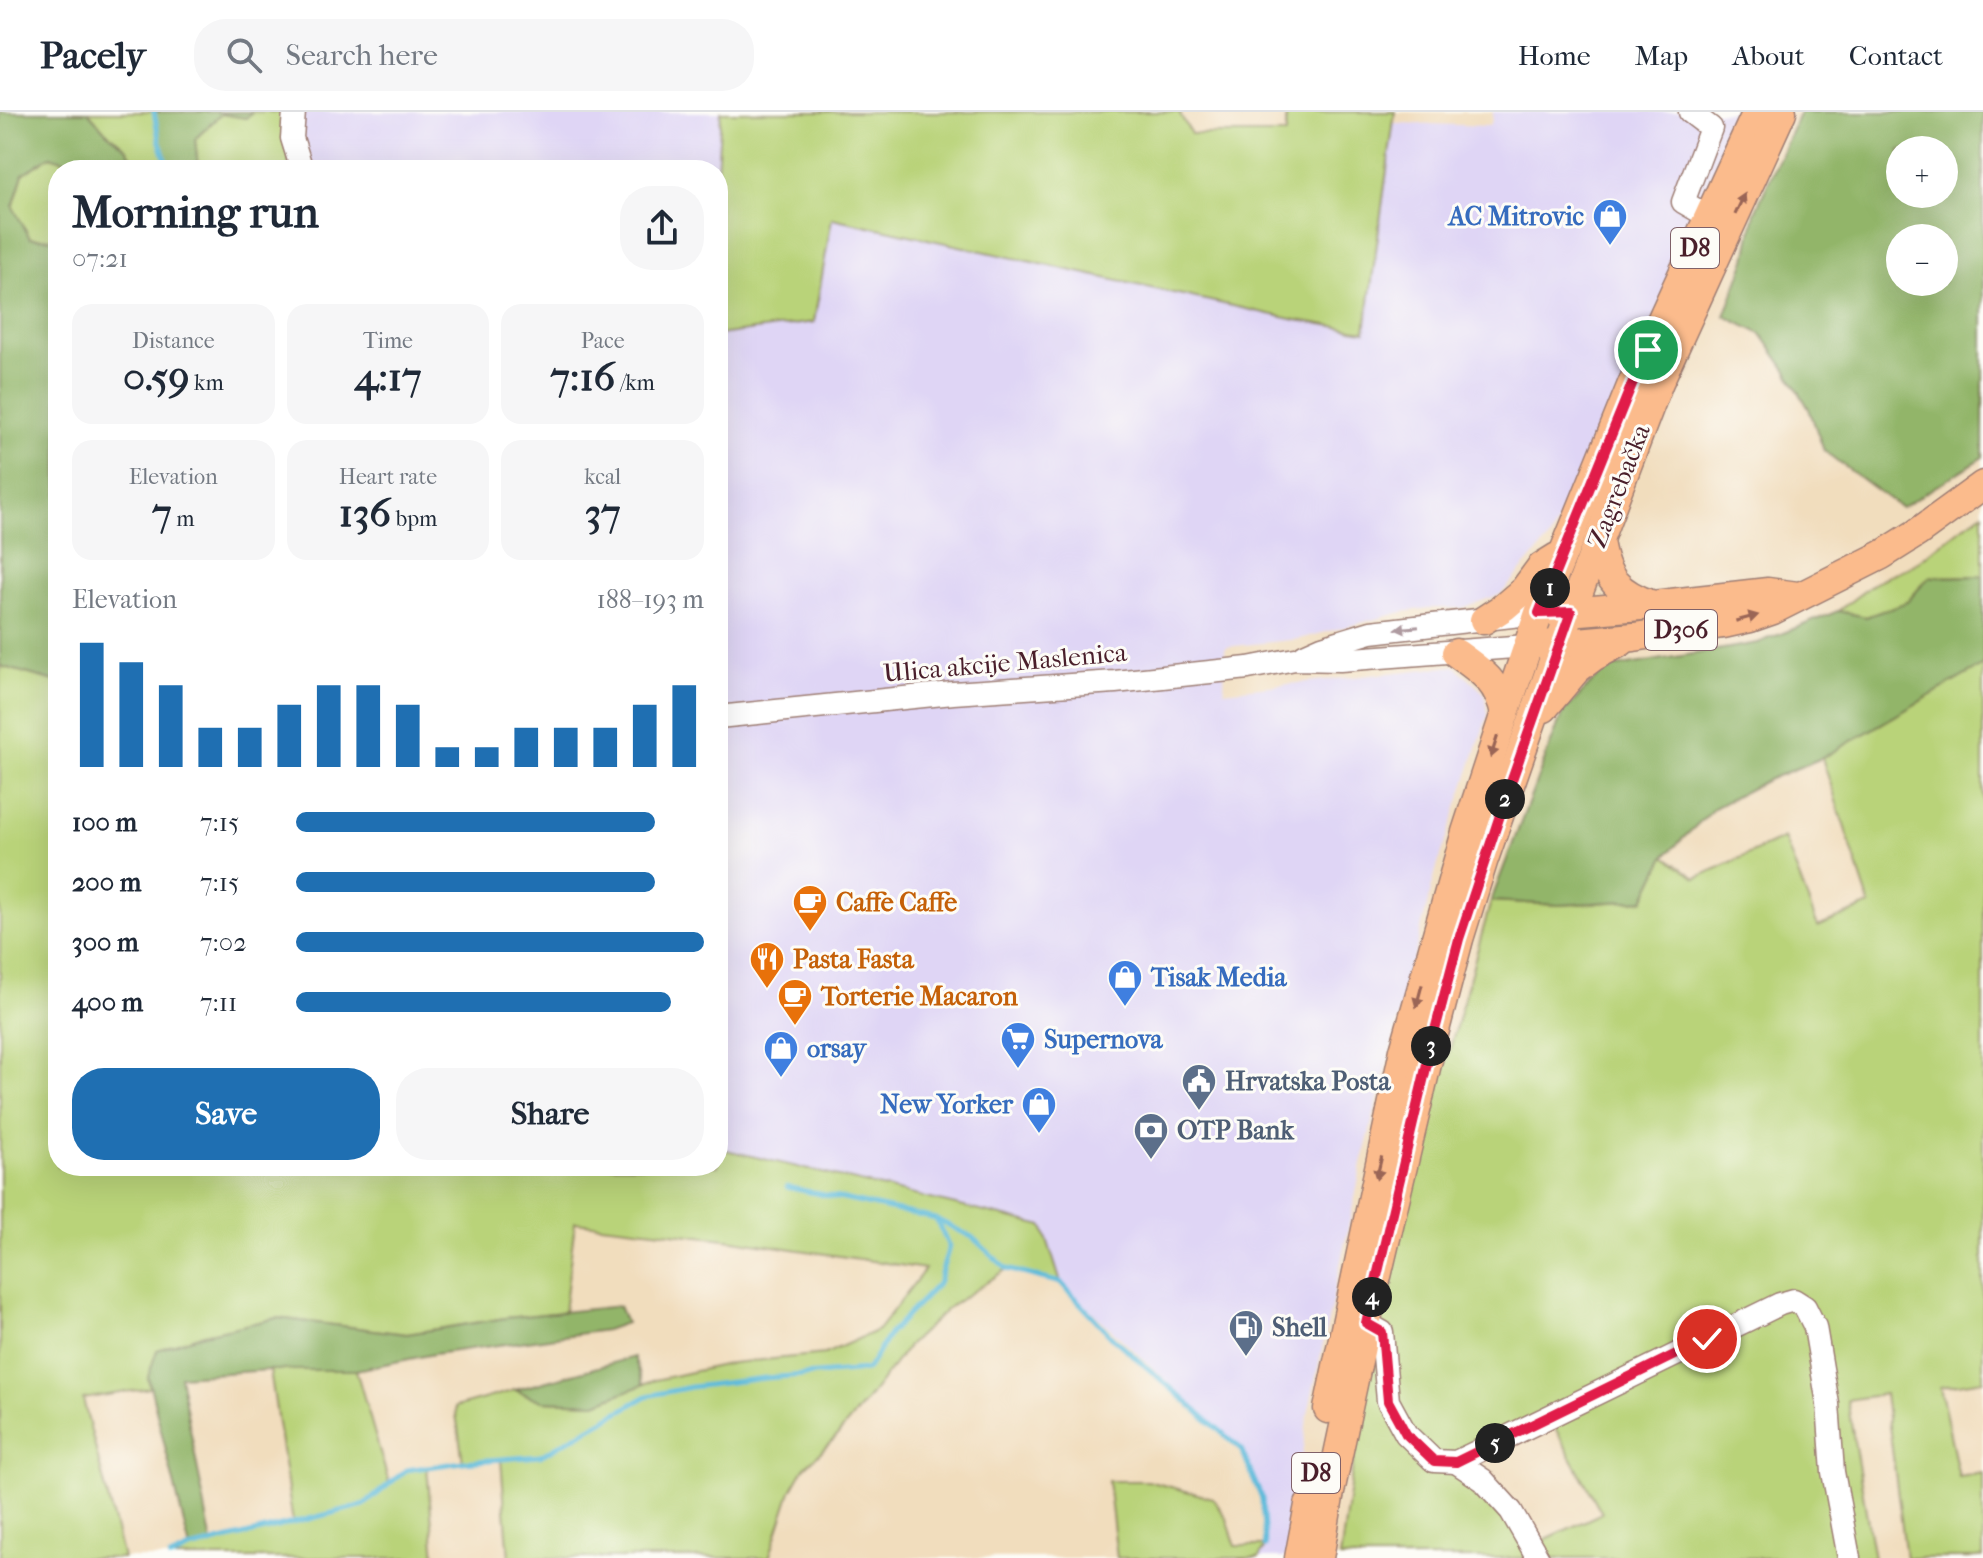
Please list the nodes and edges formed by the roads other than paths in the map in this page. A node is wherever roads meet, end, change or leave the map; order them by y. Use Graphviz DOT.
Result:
graph roads {
  1 [pos="294,112"];
  2 [pos="1690,112"];
  3 [pos="1757,112"];
  4 [pos="1782,112"];
  5 [pos="299,160"];
  6 [pos="1709,217"];
  7 [pos="1983,485"];
  8 [pos="1599,541"];
  9 [pos="1564,553"];
  10 [pos="1798,596"];
  11 [pos="1653,605"];
  12 [pos="1571,612"];
  13 [pos="1539,613"];
  14 [pos="1484,620"];
  15 [pos="1634,637"];
  16 [pos="1559,644"];
  17 [pos="1527,646"];
  18 [pos="1456,653"];
  19 [pos="1295,659"];
  20 [pos="728,713"];
  21 [pos="1518,716"];
  22 [pos="1366,1323"];
  23 [pos="1456,1462"];
  24 [pos="1299,1558"];
  25 [pos="1319,1558"];
  26 [pos="1538,1558"];
  27 [pos="1849,1558"];
  1 -- 5 [label="street"];
  2 -- 6 [label="street"];
  3 -- 6 [label="main road, Zagrebačka / D8"];
  8 -- 4 [label="main road, Zagrebačka / D8, one-way"];
  6 -- 9 [label="main road, Zagrebačka / D8"];
  7 -- 10 [label="main road, D306"];
  8 -- 11 [label="main road"];
  8 -- 12 [label="main road, Zagrebačka / D8"];
  9 -- 13 [label="main road, Zagrebačka / D8"];
  9 -- 14 [label="main road"];
  10 -- 11 [label="main road, D306"];
  15 -- 10 [label="main road, D306, one-way"];
  11 -- 12 [label="main road, D306"];
  12 -- 13 [label="main road"];
  12 -- 16 [label="main road, Zagrebačka / D8"];
  13 -- 14 [label="street, Ulica akcije Maslenica"];
  13 -- 17 [label="main road, Zagrebačka / D8"];
  14 -- 19 [label="street, Ulica akcije Maslenica, one-way"];
  15 -- 16 [label="main road, D306"];
  15 -- 21 [label="main road"];
  16 -- 17 [label="main road"];
  16 -- 21 [label="main road, D8"];
  17 -- 18 [label="street, Ulica akcije Maslenica"];
  17 -- 21 [label="main road, D8"];
  18 -- 19 [label="street, Ulica akcije Maslenica"];
  18 -- 21 [label="main road"];
  19 -- 20 [label="street, Ulica akcije Maslenica"];
  21 -- 22 [label="main road, D8"];
  21 -- 24 [label="main road, D8, one-way"];
  22 -- 23 [label="street"];
  22 -- 25 [label="main road, D8"];
  23 -- 26 [label="street"];
  23 -- 27 [label="street"];
}
